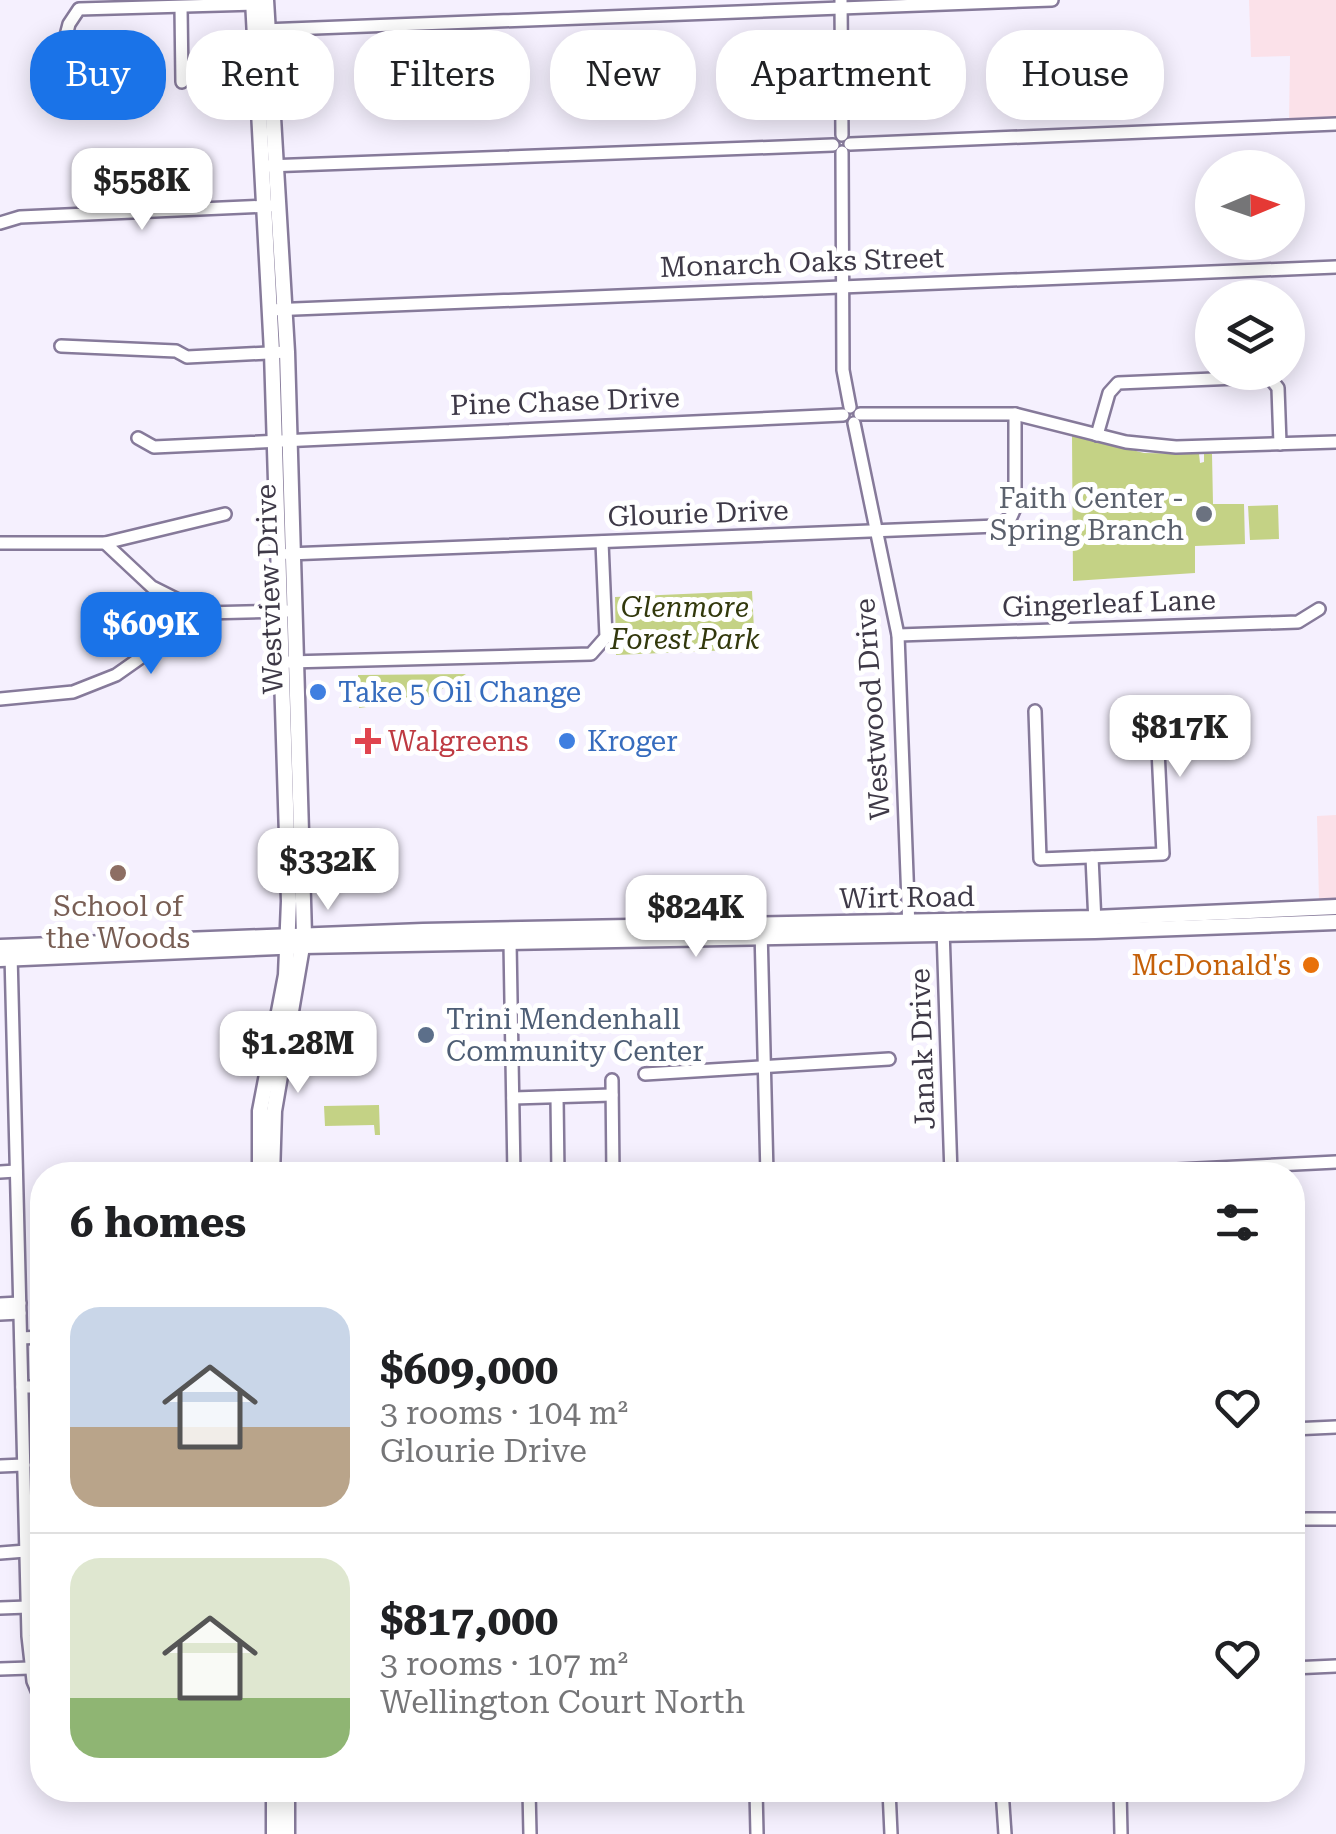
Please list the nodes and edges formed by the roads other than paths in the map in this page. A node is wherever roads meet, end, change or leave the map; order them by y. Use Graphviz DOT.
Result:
graph roads {
  1 [pos="1052,0"];
  2 [pos="260,2"];
  3 [pos="840,5"];
  4 [pos="181,7"];
  5 [pos="67,30"];
  6 [pos="261,30"];
  7 [pos="182,82"];
  8 [pos="266,120"];
  9 [pos="1336,124"];
  10 [pos="841,144"];
  11 [pos="268,166"];
  12 [pos="270,206"];
  13 [pos="0,223"];
  14 [pos="1336,267"];
  15 [pos="841,287"];
  16 [pos="276,309"];
  17 [pos="61,346"];
  18 [pos="279,352"];
  19 [pos="1015,414"];
  20 [pos="852,415"];
  21 [pos="1097,435"];
  22 [pos="138,438"];
  23 [pos="282,439"];
  24 [pos="1336,442"];
  25 [pos="1280,444"];
  26 [pos="225,514"];
  27 [pos="876,531"];
  28 [pos="602,542"];
  29 [pos="0,543"];
  30 [pos="105,543"];
  31 [pos="286,554"];
  32 [pos="1319,609"];
  33 [pos="288,611"];
  34 [pos="204,613"];
  35 [pos="898,635"];
  36 [pos="289,662"];
  37 [pos="0,698"];
  38 [pos="1156,708"];
  39 [pos="1035,711"];
  40 [pos="1092,858"];
  41 [pos="1336,907"];
  42 [pos="1263,918"];
  43 [pos="1336,922"];
  44 [pos="1094,924"];
  45 [pos="909,928"];
  46 [pos="943,928"];
  47 [pos="761,931"];
  48 [pos="296,941"];
  49 [pos="510,942"];
  50 [pos="5,953"];
  51 [pos="6,1005"];
  52 [pos="889,1059"];
  53 [pos="764,1066"];
  54 [pos="645,1074"];
  55 [pos="612,1080"];
  56 [pos="612,1095"];
  57 [pos="557,1097"];
  58 [pos="512,1098"];
  59 [pos="267,1111"];
  60 [pos="261,1162"];
  61 [pos="271,1162"];
  62 [pos="514,1162"];
  63 [pos="558,1162"];
  64 [pos="614,1162"];
  65 [pos="767,1162"];
  66 [pos="951,1162"];
  67 [pos="1336,1162"];
  68 [pos="1305,1164"];
  69 [pos="16,1171"];
  70 [pos="0,1172"];
  71 [pos="0,1304"];
  72 [pos="20,1308"];
  73 [pos="0,1314"];
  74 [pos="21,1338"];
  75 [pos="30,1338"];
  76 [pos="22,1388"];
  77 [pos="30,1388"];
  78 [pos="1336,1427"];
  79 [pos="1305,1428"];
  80 [pos="24,1465"];
  81 [pos="0,1466"];
  82 [pos="25,1504"];
  83 [pos="30,1504"];
  84 [pos="1306,1520"];
  85 [pos="1336,1520"];
  86 [pos="26,1551"];
  87 [pos="0,1553"];
  88 [pos="27,1589"];
  89 [pos="30,1589"];
  90 [pos="28,1607"];
  91 [pos="0,1608"];
  92 [pos="28,1636"];
  93 [pos="1336,1666"];
  94 [pos="1305,1667"];
  95 [pos="30,1668"];
  96 [pos="0,1669"];
  97 [pos="274,1802"];
  98 [pos="287,1802"];
  99 [pos="529,1802"];
  100 [pos="756,1802"];
  101 [pos="890,1802"];
  102 [pos="1003,1802"];
  103 [pos="1120,1802"];
  104 [pos="274,1834"];
  105 [pos="287,1834"];
  106 [pos="530,1834"];
  107 [pos="757,1834"];
  108 [pos="891,1834"];
  109 [pos="1005,1834"];
  110 [pos="1121,1834"];
  1 -- 3 [label="street"];
  2 -- 4 [label="street"];
  2 -- 6 [label="main road, Westview Drive"];
  3 -- 6 [label="street"];
  3 -- 10 [label="street, Westwood Drive"];
  4 -- 5 [label="street"];
  4 -- 7 [label="street"];
  8 -- 11 [label="main road, Westview Drive"];
  9 -- 10 [label="street"];
  10 -- 11 [label="street"];
  10 -- 15 [label="street, Westwood Drive"];
  11 -- 12 [label="main road, Westview Drive"];
  12 -- 13 [label="street"];
  12 -- 16 [label="main road, Westview Drive"];
  14 -- 15 [label="street, Monarch Oaks Street"];
  15 -- 16 [label="street, Monarch Oaks Street"];
  15 -- 20 [label="street, Westwood Drive"];
  16 -- 18 [label="main road, Westview Drive"];
  17 -- 18 [label="street"];
  18 -- 23 [label="main road, Westview Drive"];
  19 -- 20 [label="street, Pine Chase Drive"];
  19 -- 21 [label="street, Pine Chase Drive"];
  19 -- 27 [label="street, Glourie Drive"];
  20 -- 23 [label="street, Pine Chase Drive"];
  20 -- 27 [label="street, Westwood Drive"];
  21 -- 25 [label="street, Pine Chase Drive"];
  21 -- 25 [label="street"];
  22 -- 23 [label="street, Pine Chase Drive"];
  23 -- 31 [label="main road, Westview Drive"];
  24 -- 25 [label="street, Pine Chase Drive"];
  26 -- 30 [label="street"];
  27 -- 28 [label="street, Glourie Drive"];
  27 -- 35 [label="street, Westwood Drive"];
  28 -- 31 [label="street, Glourie Drive"];
  28 -- 36 [label="street"];
  29 -- 30 [label="street"];
  30 -- 34 [label="street"];
  31 -- 33 [label="main road, Westview Drive"];
  32 -- 35 [label="street, Gingerleaf Lane"];
  33 -- 34 [label="street"];
  33 -- 36 [label="main road, Westview Drive"];
  34 -- 37 [label="street"];
  35 -- 45 [label="street, Westwood Drive"];
  36 -- 48 [label="main road, Westview Drive"];
  38 -- 40 [label="street"];
  39 -- 40 [label="street"];
  40 -- 44 [label="street"];
  41 -- 42 [label="main road, Wirt Road"];
  42 -- 43 [label="main road, Wirt Road"];
  42 -- 44 [label="main road, Wirt Road"];
  44 -- 46 [label="main road, Wirt Road"];
  45 -- 46 [label="main road, Wirt Road"];
  45 -- 47 [label="main road, Wirt Road"];
  46 -- 66 [label="street, Janak Drive"];
  47 -- 48 [label="main road, Wirt Road"];
  47 -- 49 [label="main road, Wirt Road"];
  47 -- 53 [label="street"];
  48 -- 49 [label="main road, Wirt Road"];
  48 -- 50 [label="main road, Wirt Road"];
  48 -- 59 [label="main road, Westview Drive"];
  49 -- 58 [label="street"];
  50 -- 51 [label="street"];
  51 -- 69 [label="street"];
  52 -- 53 [label="street"];
  53 -- 54 [label="street"];
  53 -- 65 [label="street"];
  55 -- 56 [label="street"];
  56 -- 57 [label="street"];
  56 -- 64 [label="street"];
  57 -- 58 [label="street"];
  57 -- 63 [label="street"];
  58 -- 62 [label="street"];
  59 -- 60 [label="main road, Westview Drive"];
  59 -- 61 [label="main road, Westview Drive"];
  67 -- 68 [label="street"];
  69 -- 70 [label="street"];
  69 -- 72 [label="street"];
  71 -- 72 [label="street"];
  72 -- 73 [label="street"];
  72 -- 74 [label="street"];
  74 -- 75 [label="street"];
  74 -- 76 [label="street"];
  76 -- 77 [label="street"];
  76 -- 80 [label="street"];
  78 -- 79 [label="street"];
  80 -- 81 [label="street"];
  80 -- 82 [label="street"];
  82 -- 83 [label="street"];
  82 -- 86 [label="street"];
  84 -- 85 [label="street"];
  86 -- 87 [label="street"];
  86 -- 88 [label="street"];
  88 -- 89 [label="street"];
  88 -- 90 [label="street"];
  90 -- 91 [label="street"];
  90 -- 92 [label="street"];
  92 -- 95 [label="street"];
  93 -- 94 [label="street"];
  95 -- 96 [label="street"];
  97 -- 104 [label="main road"];
  98 -- 105 [label="main road"];
  99 -- 106 [label="street"];
  100 -- 107 [label="street"];
  101 -- 108 [label="street"];
  102 -- 109 [label="street"];
  103 -- 110 [label="street"];
}
